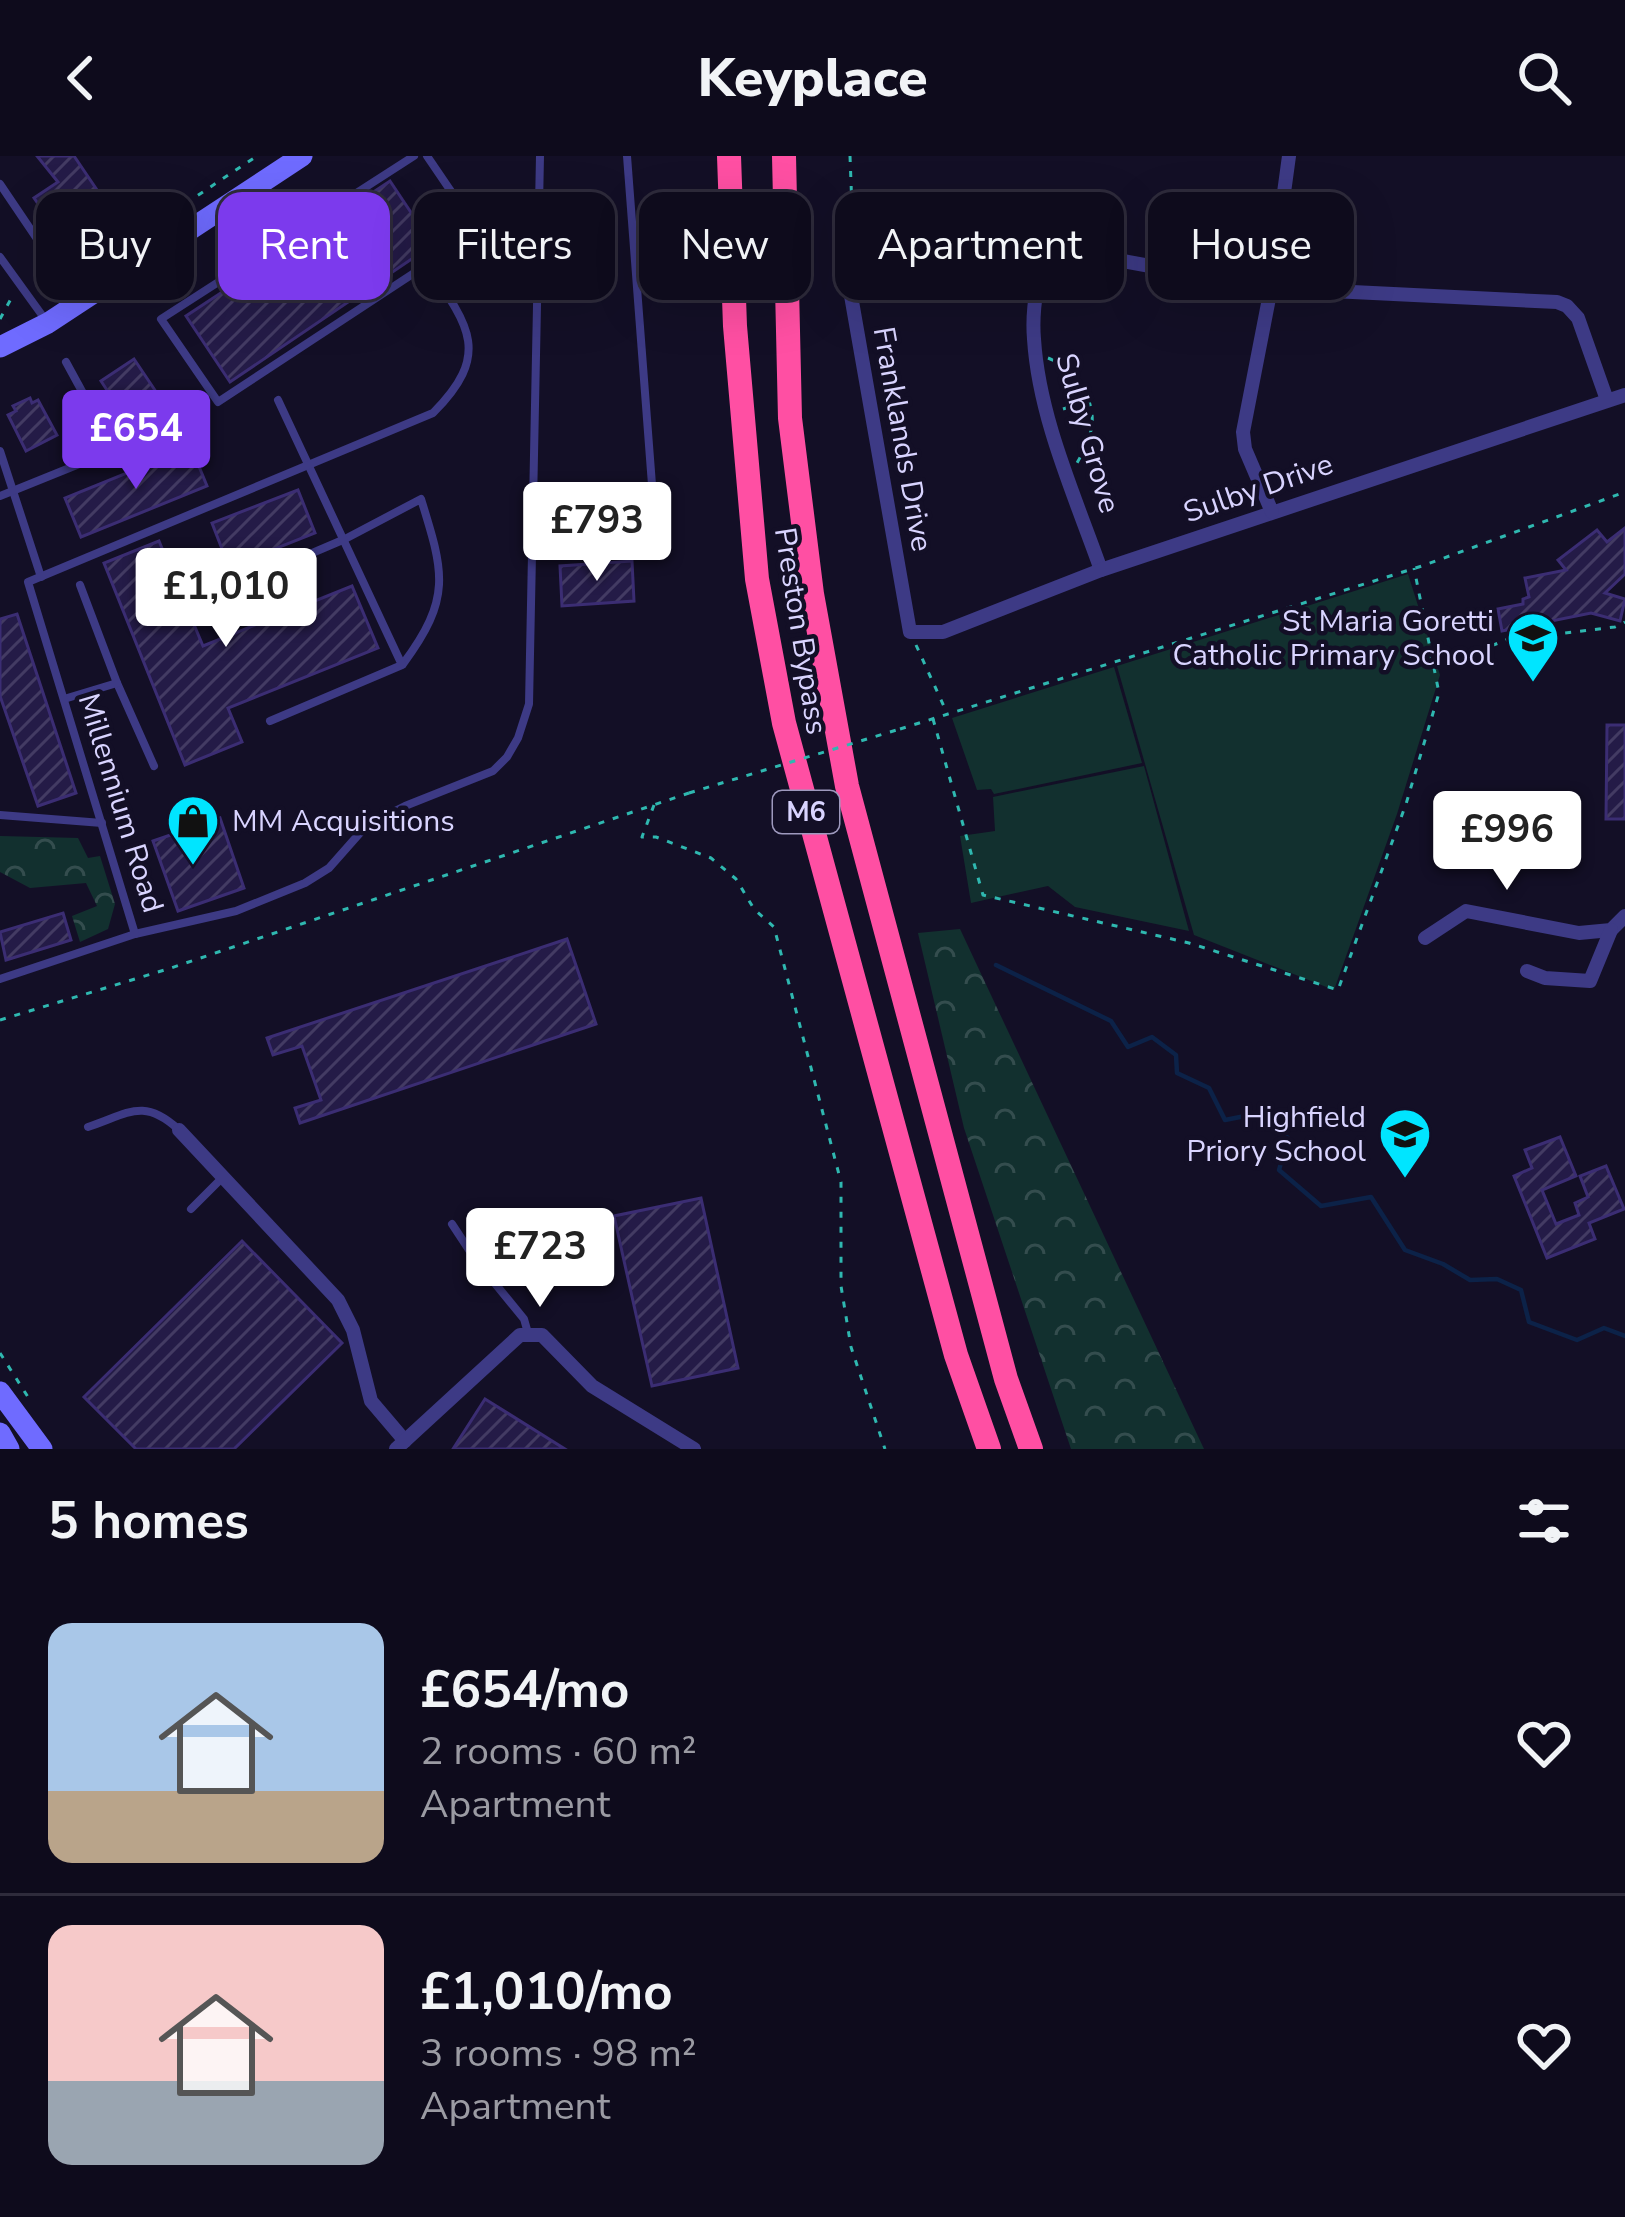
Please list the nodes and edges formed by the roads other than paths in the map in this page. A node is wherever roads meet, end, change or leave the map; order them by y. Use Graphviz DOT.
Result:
graph roads {
  1 [pos="302,156"];
  2 [pos="414,156"];
  3 [pos="427,156"];
  4 [pos="540,156"];
  5 [pos="627,156"];
  6 [pos="729,156"];
  7 [pos="784,156"];
  8 [pos="1289,156"];
  9 [pos="0,184"];
  10 [pos="452,192"];
  11 [pos="1284,192"];
  12 [pos="194,226"];
  13 [pos="36,237"];
  14 [pos="0,257"];
  15 [pos="414,274"];
  16 [pos="1354,292"];
  17 [pos="81,300"];
  18 [pos="449,300"];
  19 [pos="852,300"];
  20 [pos="1035,300"];
  21 [pos="1269,300"];
  22 [pos="48,323"];
  23 [pos="0,347"];
  24 [pos="66,362"];
  25 [pos="1625,395"];
  26 [pos="278,400"];
  27 [pos="1607,400"];
  28 [pos="0,451"];
  29 [pos="309,464"];
  30 [pos="14,492"];
  31 [pos="0,496"];
  32 [pos="1272,512"];
  33 [pos="533,525"];
  34 [pos="345,538"];
  35 [pos="1101,570"];
  36 [pos="40,577"];
  37 [pos="80,585"];
  38 [pos="200,601"];
  39 [pos="910,632"];
  40 [pos="402,665"];
  41 [pos="117,682"];
  42 [pos="64,700"];
  43 [pos="270,721"];
  44 [pos="154,766"];
  45 [pos="0,815"];
  46 [pos="102,823"];
  47 [pos="1625,916"];
  48 [pos="1611,930"];
  49 [pos="135,934"];
  50 [pos="1425,938"];
  51 [pos="1527,971"];
  52 [pos="0,979"];
  53 [pos="88,1127"];
  54 [pos="179,1130"];
  55 [pos="223,1177"];
  56 [pos="191,1209"];
  57 [pos="452,1224"];
  58 [pos="528,1335"];
  59 [pos="0,1392"];
  60 [pos="0,1433"];
  61 [pos="400,1445"];
  62 [pos="34,1446"];
  63 [pos="9,1449"];
  64 [pos="694,1449"];
  65 [pos="986,1449"];
  66 [pos="1032,1449"];
  1 -- 12 [label="main road"];
  2 -- 15 [label="lane"];
  3 -- 10 [label="lane"];
  4 -- 33 [label="lane"];
  5 -- 33 [label="lane"];
  6 -- 65 [label="highway, Preston Bypass / M6"];
  7 -- 66 [label="highway, Preston Bypass / M6"];
  8 -- 11 [label="street"];
  9 -- 13 [label="lane"];
  14 -- 22 [label="lane"];
  16 -- 27 [label="street"];
  17 -- 22 [label="main road"];
  18 -- 29 [label="lane"];
  19 -- 39 [label="street, Franklands Drive"];
  20 -- 35 [label="street, Sulby Grove"];
  21 -- 32 [label="street"];
  22 -- 23 [label="main road"];
  24 -- 30 [label="lane"];
  25 -- 27 [label="street, Sulby Drive"];
  26 -- 29 [label="lane"];
  27 -- 32 [label="street, Sulby Drive"];
  28 -- 30 [label="lane"];
  29 -- 34 [label="lane"];
  29 -- 36 [label="lane"];
  30 -- 31 [label="lane"];
  30 -- 36 [label="lane"];
  32 -- 35 [label="street, Sulby Drive"];
  33 -- 49 [label="lane"];
  34 -- 38 [label="lane"];
  34 -- 40 [label="lane"];
  34 -- 40 [label="lane"];
  35 -- 39 [label="street, Sulby Drive"];
  36 -- 42 [label="lane, Millennium Road"];
  37 -- 41 [label="lane"];
  40 -- 43 [label="lane"];
  41 -- 42 [label="lane"];
  41 -- 44 [label="lane"];
  42 -- 46 [label="lane, Millennium Road"];
  45 -- 46 [label="lane"];
  46 -- 49 [label="lane, Millennium Road"];
  47 -- 48 [label="street"];
  48 -- 50 [label="street"];
  48 -- 51 [label="street"];
  49 -- 52 [label="lane, Millennium Road"];
  53 -- 54 [label="lane"];
  54 -- 55 [label="street"];
  55 -- 56 [label="lane"];
  55 -- 61 [label="street"];
  57 -- 58 [label="lane"];
  58 -- 61 [label="street"];
  58 -- 64 [label="street"];
  59 -- 62 [label="main road"];
  60 -- 63 [label="main road"];
}
